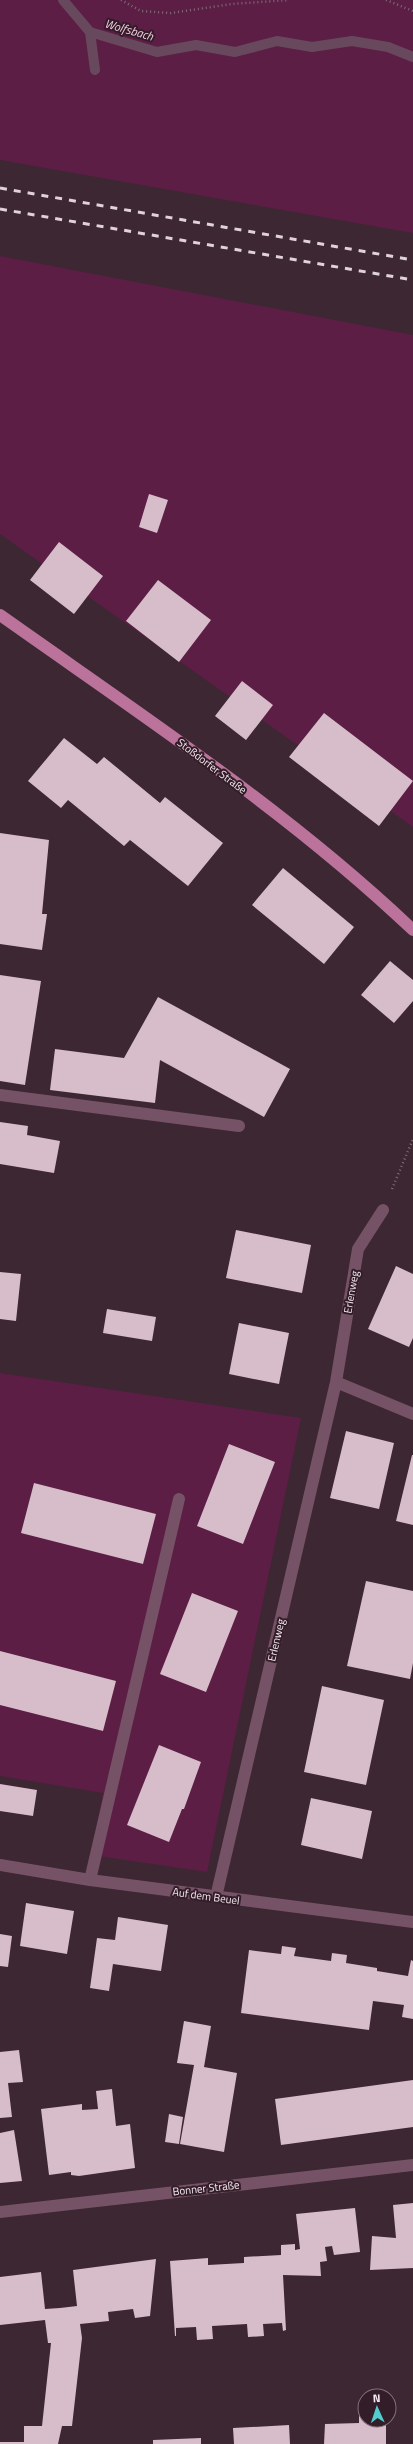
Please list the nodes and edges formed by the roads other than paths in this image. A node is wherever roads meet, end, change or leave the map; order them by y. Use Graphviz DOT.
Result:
graph roads {
  1 [pos="0,615"];
  2 [pos="413,930"];
  3 [pos="0,1095"];
  4 [pos="239,1126"];
  5 [pos="384,1210"];
  6 [pos="336,1382"];
  7 [pos="413,1414"];
  8 [pos="179,1499"];
  9 [pos="0,1865"];
  10 [pos="90,1880"];
  11 [pos="216,1897"];
  12 [pos="413,1922"];
  13 [pos="413,2165"];
  14 [pos="0,2212"];
  1 -- 2 [label="main road, Stoßdorfer Straße"];
  3 -- 4 [label="street"];
  5 -- 6 [label="street, Erlenweg"];
  6 -- 7 [label="street"];
  6 -- 11 [label="street, Erlenweg"];
  8 -- 10 [label="street"];
  9 -- 10 [label="street, Auf dem Beuel"];
  10 -- 11 [label="street, Auf dem Beuel"];
  11 -- 12 [label="street, Auf dem Beuel"];
  13 -- 14 [label="street, Bonner Straße"];
}
